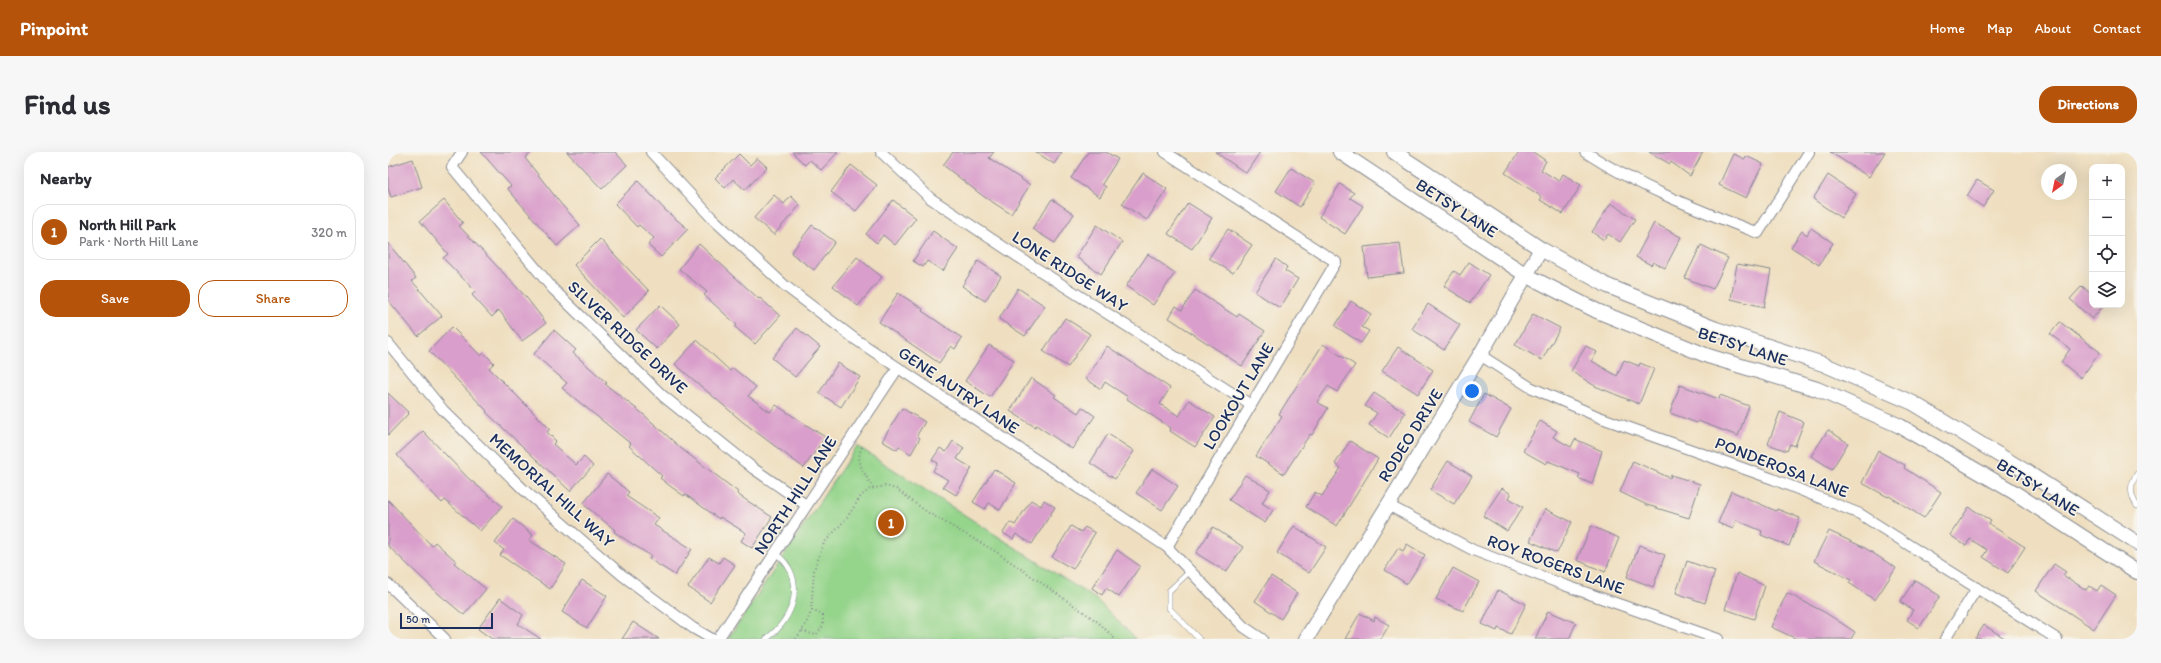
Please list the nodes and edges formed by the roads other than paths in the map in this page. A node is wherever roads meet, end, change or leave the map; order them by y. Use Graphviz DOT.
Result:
graph roads {
  1 [pos="462,152"];
  2 [pos="651,152"];
  3 [pos="881,152"];
  4 [pos="1165,152"];
  5 [pos="1340,152"];
  6 [pos="1394,152"];
  7 [pos="1585,152"];
  8 [pos="1809,152"];
  9 [pos="1541,249"];
  10 [pos="1526,274"];
  11 [pos="388,343"];
  12 [pos="1480,355"];
  13 [pos="898,368"];
  14 [pos="1251,405"];
  15 [pos="2137,474"];
  16 [pos="806,505"];
  17 [pos="1388,505"];
  18 [pos="2137,506"];
  19 [pos="2137,542"];
  20 [pos="1167,547"];
  21 [pos="776,553"];
  22 [pos="1189,572"];
  23 [pos="2137,572"];
  24 [pos="388,584"];
  25 [pos="1977,588"];
  26 [pos="445,639"];
  27 [pos="712,639"];
  28 [pos="718,639"];
  29 [pos="766,639"];
  30 [pos="1199,639"];
  31 [pos="1262,639"];
  32 [pos="1306,639"];
  33 [pos="1718,639"];
  34 [pos="1945,639"];
  35 [pos="2057,639"];
  1 -- 16 [label="street, SILVER RIDGE DRIVE"];
  2 -- 13 [label="street, GENE AUTRY LANE"];
  3 -- 14 [label="street, LONE RIDGE WAY"];
  4 -- 14 [label="street, LOOKOUT LANE"];
  5 -- 10 [label="main road, BETSY LANE"];
  6 -- 9 [label="main road, BETSY LANE"];
  7 -- 8 [label="street"];
  9 -- 10 [label="main road, RODEO DRIVE"];
  9 -- 19 [label="main road, BETSY LANE"];
  10 -- 12 [label="main road, RODEO DRIVE"];
  10 -- 23 [label="main road, BETSY LANE"];
  11 -- 27 [label="street, MEMORIAL HILL WAY"];
  12 -- 17 [label="main road, RODEO DRIVE"];
  12 -- 25 [label="street, PONDEROSA LANE"];
  13 -- 16 [label="street, NORTH HILL LANE"];
  13 -- 20 [label="street, GENE AUTRY LANE"];
  14 -- 20 [label="street, LOOKOUT LANE"];
  15 -- 18 [label="lane"];
  16 -- 21 [label="street, NORTH HILL LANE"];
  17 -- 32 [label="main road, RODEO DRIVE"];
  17 -- 33 [label="street, ROY ROGERS LANE"];
  20 -- 22 [label="street, GENE AUTRY LANE"];
  21 -- 28 [label="street, NORTH HILL LANE"];
  21 -- 29 [label="lane"];
  22 -- 30 [label="lane"];
  22 -- 31 [label="street, GENE AUTRY LANE"];
  24 -- 26 [label="street"];
  25 -- 34 [label="street"];
  25 -- 35 [label="street, PONDEROSA LANE"];
}
